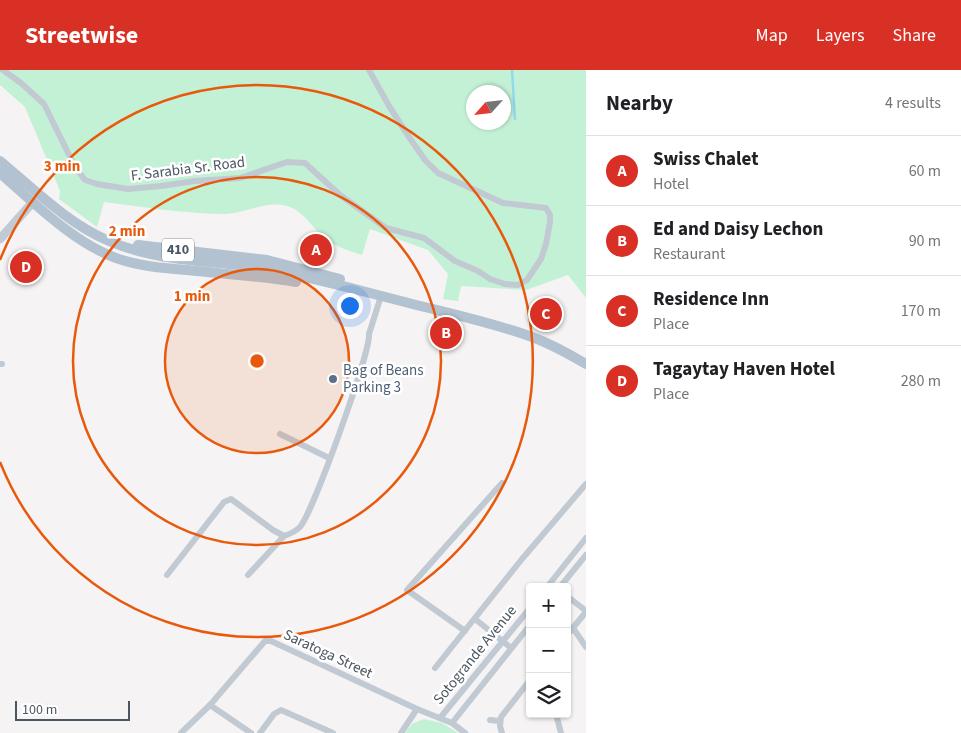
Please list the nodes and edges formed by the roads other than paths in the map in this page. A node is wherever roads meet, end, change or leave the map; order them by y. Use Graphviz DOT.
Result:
graph roads {
  1 [pos="3,70"];
  2 [pos="369,70"];
  3 [pos="0,152"];
  4 [pos="0,161"];
  5 [pos="0,173"];
  6 [pos="33,202"];
  7 [pos="0,238"];
  8 [pos="381,296"];
  9 [pos="586,364"];
  10 [pos="280,434"];
  11 [pos="329,458"];
  12 [pos="502,483"];
  13 [pos="586,485"];
  14 [pos="284,536"];
  15 [pos="586,538"];
  16 [pos="586,555"];
  17 [pos="167,575"];
  18 [pos="248,575"];
  19 [pos="552,583"];
  20 [pos="563,583"];
  21 [pos="571,599"];
  22 [pos="586,612"];
  23 [pos="526,613"];
  24 [pos="474,619"];
  25 [pos="528,628"];
  26 [pos="573,628"];
  27 [pos="571,630"];
  28 [pos="465,631"];
  29 [pos="503,642"];
  30 [pos="586,647"];
  31 [pos="511,648"];
  32 [pos="435,668"];
  33 [pos="526,685"];
  34 [pos="210,705"];
  35 [pos="417,709"];
  36 [pos="440,718"];
  37 [pos="557,718"];
  38 [pos="490,720"];
  39 [pos="500,721"];
  40 [pos="452,723"];
  41 [pos="181,733"];
  42 [pos="252,733"];
  43 [pos="260,733"];
  44 [pos="333,733"];
  45 [pos="401,733"];
  46 [pos="465,733"];
  47 [pos="502,733"];
  48 [pos="561,733"];
  1 -- 2 [label="street, F. Sarabia Sr. Road"];
  3 -- 8 [label="main road, 410"];
  4 -- 8 [label="main road"];
  5 -- 6 [label="main road, 410"];
  6 -- 7 [label="street"];
  6 -- 8 [label="main road, 410"];
  8 -- 9 [label="main road, 410"];
  8 -- 11 [label="street"];
  10 -- 11 [label="street"];
  11 -- 14 [label="street"];
  12 -- 28 [label="street"];
  13 -- 24 [label="street"];
  14 -- 17 [label="street"];
  14 -- 18 [label="street"];
  15 -- 19 [label="street"];
  16 -- 20 [label="street"];
  21 -- 22 [label="street"];
  22 -- 26 [label="street"];
  23 -- 29 [label="street, Sotogrande Avenue"];
  24 -- 28 [label="street"];
  24 -- 29 [label="street"];
  25 -- 31 [label="street, Sotogrande Avenue"];
  26 -- 27 [label="street"];
  26 -- 30 [label="street"];
  28 -- 32 [label="street"];
  29 -- 31 [label="street"];
  29 -- 36 [label="street, Sotogrande Avenue"];
  31 -- 40 [label="street, Sotogrande Avenue"];
  33 -- 39 [label="street"];
  34 -- 35 [label="street, Saratoga Street"];
  34 -- 41 [label="street, Saratoga Street"];
  34 -- 42 [label="street"];
  35 -- 36 [label="street, Saratoga Street"];
  35 -- 45 [label="street"];
  36 -- 40 [label="street, Saratoga Street"];
  37 -- 48 [label="street"];
  38 -- 39 [label="street"];
  39 -- 47 [label="street"];
  40 -- 46 [label="street, Saratoga Street"];
  43 -- 44 [label="street"];
}
